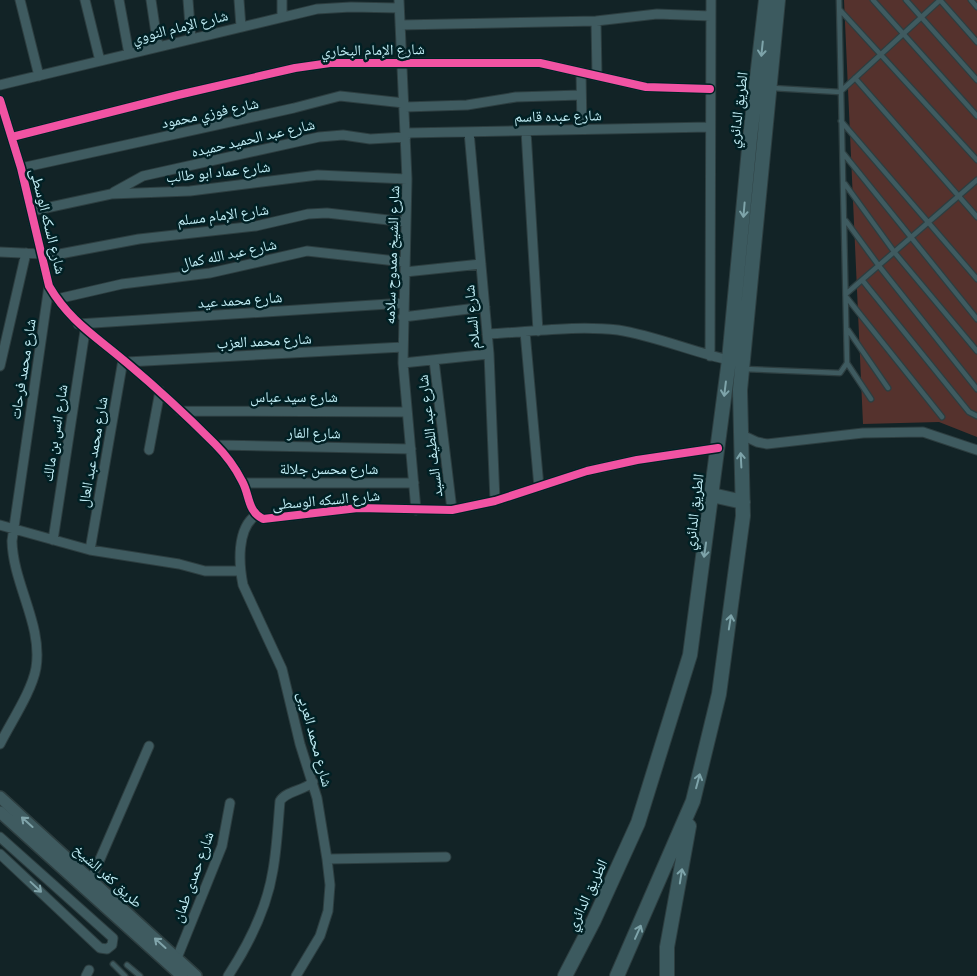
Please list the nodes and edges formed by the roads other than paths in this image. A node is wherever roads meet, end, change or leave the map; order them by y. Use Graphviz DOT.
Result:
graph roads {
  1 [pos="20,0"];
  2 [pos="85,0"];
  3 [pos="119,0"];
  4 [pos="151,0"];
  5 [pos="188,0"];
  6 [pos="239,0"];
  7 [pos="282,0"];
  8 [pos="711,0"];
  9 [pos="766,0"];
  10 [pos="778,0"];
  11 [pos="839,0"];
  12 [pos="873,0"];
  13 [pos="906,0"];
  14 [pos="940,0"];
  15 [pos="971,0"];
  16 [pos="351,3"];
  17 [pos="399,4"];
  18 [pos="317,5"];
  19 [pos="977,7"];
  20 [pos="840,9"];
  21 [pos="282,16"];
  22 [pos="711,16"];
  23 [pos="921,17"];
  24 [pos="596,21"];
  25 [pos="400,25"];
  26 [pos="241,26"];
  27 [pos="904,34"];
  28 [pos="191,39"];
  29 [pos="977,42"];
  30 [pos="158,47"];
  31 [pos="129,54"];
  32 [pos="882,54"];
  33 [pos="100,61"];
  34 [pos="402,64"];
  35 [pos="581,72"];
  36 [pos="39,76"];
  37 [pos="597,76"];
  38 [pos="855,78"];
  39 [pos="977,80"];
  40 [pos="0,85"];
  41 [pos="769,88"];
  42 [pos="710,89"];
  43 [pos="840,92"];
  44 [pos="581,96"];
  45 [pos="0,100"];
  46 [pos="404,105"];
  47 [pos="977,116"];
  48 [pos="841,121"];
  49 [pos="710,127"];
  50 [pos="582,130"];
  51 [pos="526,131"];
  52 [pos="469,132"];
  53 [pos="406,135"];
  54 [pos="12,137"];
  55 [pos="842,152"];
  56 [pos="977,160"];
  57 [pos="21,168"];
  58 [pos="408,178"];
  59 [pos="977,180"];
  60 [pos="844,182"];
  61 [pos="111,194"];
  62 [pos="959,196"];
  63 [pos="32,211"];
  64 [pos="977,217"];
  65 [pos="845,220"];
  66 [pos="406,222"];
  67 [pos="930,222"];
  68 [pos="911,238"];
  69 [pos="0,252"];
  70 [pos="26,253"];
  71 [pos="895,253"];
  72 [pos="43,255"];
  73 [pos="481,264"];
  74 [pos="879,266"];
  75 [pos="405,267"];
  76 [pos="977,279"];
  77 [pos="863,281"];
  78 [pos="49,286"];
  79 [pos="847,296"];
  80 [pos="57,299"];
  81 [pos="404,303"];
  82 [pos="741,304"];
  83 [pos="485,307"];
  84 [pos="403,317"];
  85 [pos="977,319"];
  86 [pos="78,324"];
  87 [pos="847,329"];
  88 [pos="85,331"];
  89 [pos="538,331"];
  90 [pos="525,332"];
  91 [pos="487,334"];
  92 [pos="403,347"];
  93 [pos="977,351"];
  94 [pos="489,354"];
  95 [pos="710,356"];
  96 [pos="434,360"];
  97 [pos="729,360"];
  98 [pos="125,361"];
  99 [pos="403,363"];
  100 [pos="847,363"];
  101 [pos="0,366"];
  102 [pos="742,369"];
  103 [pos="888,388"];
  104 [pos="977,389"];
  105 [pos="160,391"];
  106 [pos="871,399"];
  107 [pos="180,410"];
  108 [pos="407,412"];
  109 [pos="977,416"];
  110 [pos="942,417"];
  111 [pos="740,434"];
  112 [pos="216,445"];
  113 [pos="718,448"];
  114 [pos="411,449"];
  115 [pos="149,450"];
  116 [pos="977,450"];
  117 [pos="244,483"];
  118 [pos="414,483"];
  119 [pos="539,486"];
  120 [pos="712,495"];
  121 [pos="495,501"];
  122 [pos="743,502"];
  123 [pos="416,510"];
  124 [pos="452,510"];
  125 [pos="256,515"];
  126 [pos="0,525"];
  127 [pos="13,528"];
  128 [pos="53,540"];
  129 [pos="90,550"];
  130 [pos="240,571"];
  131 [pos="0,744"];
  132 [pos="149,746"];
  133 [pos="313,782"];
  134 [pos="0,798"];
  135 [pos="693,801"];
  136 [pos="230,803"];
  137 [pos="0,812"];
  138 [pos="0,837"];
  139 [pos="0,854"];
  140 [pos="446,857"];
  141 [pos="327,859"];
  142 [pos="0,864"];
  143 [pos="11,864"];
  144 [pos="91,880"];
  145 [pos="99,894"];
  146 [pos="177,958"];
  147 [pos="113,964"];
  148 [pos="127,965"];
  149 [pos="125,976"];
  150 [pos="140,976"];
  151 [pos="182,976"];
  152 [pos="196,976"];
  153 [pos="228,976"];
  154 [pos="296,976"];
  155 [pos="565,976"];
  156 [pos="617,976"];
  157 [pos="667,976"];
  1 -- 36 [label="street"];
  2 -- 33 [label="street"];
  3 -- 31 [label="street"];
  4 -- 30 [label="street"];
  5 -- 28 [label="street"];
  6 -- 26 [label="street"];
  7 -- 21 [label="street"];
  8 -- 22 [label="street"];
  9 -- 82 [label="highway, الطريق الدائري, one-way"];
  10 -- 41 [label="highway, الطريق الدائري"];
  11 -- 20 [label="lane"];
  12 -- 27 [label="lane"];
  13 -- 23 [label="lane"];
  14 -- 23 [label="lane"];
  14 -- 29 [label="lane"];
  15 -- 19 [label="lane"];
  16 -- 17 [label="street, شارع الإمام النووي"];
  16 -- 18 [label="street, شارع الإمام النووي"];
  17 -- 25 [label="street, شارع الشيخ ممدوح سلامه"];
  18 -- 21 [label="street, شارع الإمام النووي"];
  20 -- 32 [label="lane"];
  20 -- 43 [label="lane"];
  21 -- 26 [label="street, شارع الإمام النووي"];
  22 -- 24 [label="street"];
  22 -- 42 [label="street"];
  23 -- 27 [label="lane"];
  23 -- 39 [label="lane"];
  24 -- 25 [label="street"];
  24 -- 37 [label="street"];
  25 -- 34 [label="street, شارع الشيخ ممدوح سلامه"];
  26 -- 28 [label="street, شارع الإمام النووي"];
  27 -- 32 [label="lane"];
  27 -- 47 [label="lane"];
  28 -- 30 [label="street, شارع الإمام النووي"];
  30 -- 31 [label="street, شارع الإمام النووي"];
  31 -- 33 [label="street, شارع الإمام النووي"];
  32 -- 38 [label="lane"];
  32 -- 56 [label="lane"];
  33 -- 36 [label="street, شارع الإمام النووي"];
  34 -- 35 [label="street, شارع الإمام البخاري"];
  34 -- 46 [label="street, شارع الشيخ ممدوح سلامه"];
  34 -- 54 [label="street, شارع الإمام البخاري"];
  35 -- 37 [label="street, شارع الإمام البخاري"];
  35 -- 44 [label="street"];
  36 -- 40 [label="street, شارع الإمام النووي"];
  37 -- 42 [label="street, شارع الإمام البخاري"];
  38 -- 43 [label="lane"];
  38 -- 62 [label="lane"];
  41 -- 43 [label="lane"];
  41 -- 82 [label="highway, الطريق الدائري"];
  42 -- 49 [label="street"];
  43 -- 48 [label="lane"];
  44 -- 46 [label="street, شارع فوزي محمود"];
  44 -- 50 [label="street"];
  45 -- 54 [label="street, شارع السكه الوسطى"];
  46 -- 53 [label="street, شارع الشيخ ممدوح سلامه"];
  46 -- 57 [label="street, شارع فوزي محمود"];
  48 -- 55 [label="lane"];
  48 -- 67 [label="lane"];
  49 -- 50 [label="street, شارع عبده قاسم"];
  49 -- 95 [label="street"];
  50 -- 51 [label="street, شارع عبده قاسم"];
  51 -- 52 [label="street, شارع عبده قاسم"];
  51 -- 89 [label="street"];
  52 -- 53 [label="street, شارع عبده قاسم"];
  52 -- 73 [label="street, شارع السلام"];
  53 -- 58 [label="street, شارع الشيخ ممدوح سلامه"];
  53 -- 61 [label="street, شارع عبد الحميد حميده"];
  54 -- 57 [label="street, شارع السكه الوسطى"];
  55 -- 60 [label="lane"];
  55 -- 68 [label="lane"];
  57 -- 63 [label="street, شارع السكه الوسطى"];
  58 -- 61 [label="street, شارع عماد ابو طالب"];
  58 -- 66 [label="street, شارع الشيخ ممدوح سلامه"];
  59 -- 62 [label="lane"];
  60 -- 65 [label="lane"];
  60 -- 71 [label="lane"];
  61 -- 63 [label="street, شارع عماد ابو طالب"];
  62 -- 64 [label="lane"];
  62 -- 67 [label="lane"];
  63 -- 72 [label="street, شارع السكه الوسطى"];
  65 -- 74 [label="lane"];
  65 -- 79 [label="lane"];
  66 -- 72 [label="street, شارع الإمام مسلم"];
  66 -- 75 [label="street, شارع الشيخ ممدوح سلامه"];
  67 -- 68 [label="lane"];
  67 -- 76 [label="lane"];
  68 -- 71 [label="lane"];
  68 -- 85 [label="lane"];
  69 -- 70 [label="street, شارع الإمام مسلم"];
  70 -- 72 [label="street, شارع الإمام مسلم"];
  70 -- 101 [label="street"];
  71 -- 74 [label="lane"];
  71 -- 93 [label="lane"];
  72 -- 78 [label="street, شارع السكه الوسطى"];
  73 -- 75 [label="street, شارع عبد الله كمال"];
  73 -- 83 [label="street, شارع السلام"];
  74 -- 77 [label="lane"];
  74 -- 104 [label="lane"];
  75 -- 80 [label="street, شارع عبد الله كمال"];
  75 -- 81 [label="street, شارع الشيخ ممدوح سلامه"];
  77 -- 79 [label="lane"];
  77 -- 109 [label="lane"];
  78 -- 80 [label="street, شارع السكه الوسطى"];
  78 -- 127 [label="street, شارع محمد فرحات"];
  79 -- 87 [label="lane"];
  79 -- 110 [label="lane"];
  80 -- 86 [label="street, شارع السكه الوسطى"];
  81 -- 84 [label="street, شارع الشيخ ممدوح سلامه"];
  81 -- 86 [label="street, شارع محمد عيد"];
  82 -- 97 [label="highway, الطريق الدائري"];
  82 -- 102 [label="highway, الطريق الدائري"];
  83 -- 84 [label="street"];
  83 -- 91 [label="street, شارع السلام"];
  84 -- 92 [label="street, شارع الشيخ ممدوح سلامه"];
  86 -- 88 [label="street, شارع السكه الوسطى"];
  87 -- 100 [label="lane"];
  87 -- 103 [label="lane"];
  88 -- 98 [label="street, شارع السكه الوسطى"];
  88 -- 128 [label="street, شارع انس بن مالك"];
  89 -- 90 [label="street"];
  89 -- 95 [label="street"];
  90 -- 91 [label="street"];
  90 -- 119 [label="street"];
  91 -- 94 [label="street, شارع السلام"];
  92 -- 98 [label="street, شارع محمد العزب"];
  92 -- 99 [label="street, شارع الشيخ ممدوح سلامه"];
  94 -- 96 [label="street"];
  94 -- 121 [label="street, شارع السلام"];
  95 -- 97 [label="street"];
  96 -- 99 [label="street"];
  96 -- 124 [label="street, شارع عبد اللطيف السيد"];
  97 -- 113 [label="highway, الطريق الدائري, one-way"];
  98 -- 105 [label="street, شارع السكه الوسطى"];
  98 -- 129 [label="street, شارع محمد عبد العال"];
  99 -- 108 [label="street, شارع الشيخ ممدوح سلامه"];
  100 -- 102 [label="lane"];
  100 -- 106 [label="lane"];
  102 -- 111 [label="highway, الطريق الدائري"];
  105 -- 107 [label="street, شارع السكه الوسطى"];
  105 -- 115 [label="street"];
  107 -- 108 [label="street, شارع سيد عباس"];
  107 -- 112 [label="street, شارع السكه الوسطى"];
  108 -- 114 [label="street, شارع الشيخ ممدوح سلامه"];
  111 -- 116 [label="street"];
  122 -- 111 [label="highway, الطريق الدائري, one-way"];
  112 -- 114 [label="street, شارع الفار"];
  112 -- 117 [label="street, شارع السكه الوسطى"];
  113 -- 119 [label="street, شارع السكه الوسطى"];
  113 -- 120 [label="highway, الطريق الدائري"];
  114 -- 118 [label="street, شارع الشيخ ممدوح سلامه"];
  117 -- 118 [label="street, شارع محسن جلالة"];
  117 -- 125 [label="street, شارع السكه الوسطى"];
  118 -- 123 [label="street, شارع الشيخ ممدوح سلامه"];
  119 -- 121 [label="street, شارع السكه الوسطى"];
  120 -- 122 [label="highway"];
  120 -- 155 [label="highway, الطريق الدائري, one-way"];
  121 -- 124 [label="street, شارع السكه الوسطى"];
  135 -- 122 [label="highway, الطريق الدائري, one-way"];
  123 -- 124 [label="street, شارع السكه الوسطى"];
  123 -- 125 [label="street, شارع السكه الوسطى"];
  125 -- 130 [label="street, شارع محمد العربى"];
  126 -- 127 [label="street"];
  127 -- 128 [label="street"];
  127 -- 131 [label="street, شارع محمد فرحات"];
  128 -- 129 [label="street"];
  129 -- 130 [label="street"];
  130 -- 133 [label="street, شارع محمد العربى"];
  132 -- 144 [label="street"];
  133 -- 141 [label="street, شارع محمد العربى"];
  133 -- 153 [label="street"];
  144 -- 134 [label="street, طريق كفر الشيخ, one-way"];
  156 -- 135 [label="highway, الطريق الدائري, one-way"];
  157 -- 135 [label="highway, one-way"];
  136 -- 146 [label="street, شارع حمدى طمان"];
  137 -- 145 [label="street, طريق كفر الشيخ"];
  143 -- 138 [label="street, one-way"];
  139 -- 143 [label="street"];
  140 -- 141 [label="street"];
  141 -- 154 [label="street, شارع محمد العربى"];
  142 -- 143 [label="street"];
  144 -- 145 [label="street, طريق كفر الشيخ"];
  146 -- 145 [label="street, طريق كفر الشيخ, one-way"];
  145 -- 151 [label="street, طريق كفر الشيخ"];
  146 -- 152 [label="street, طريق كفر الشيخ"];
  147 -- 149 [label="lane"];
  148 -- 150 [label="lane"];
}
